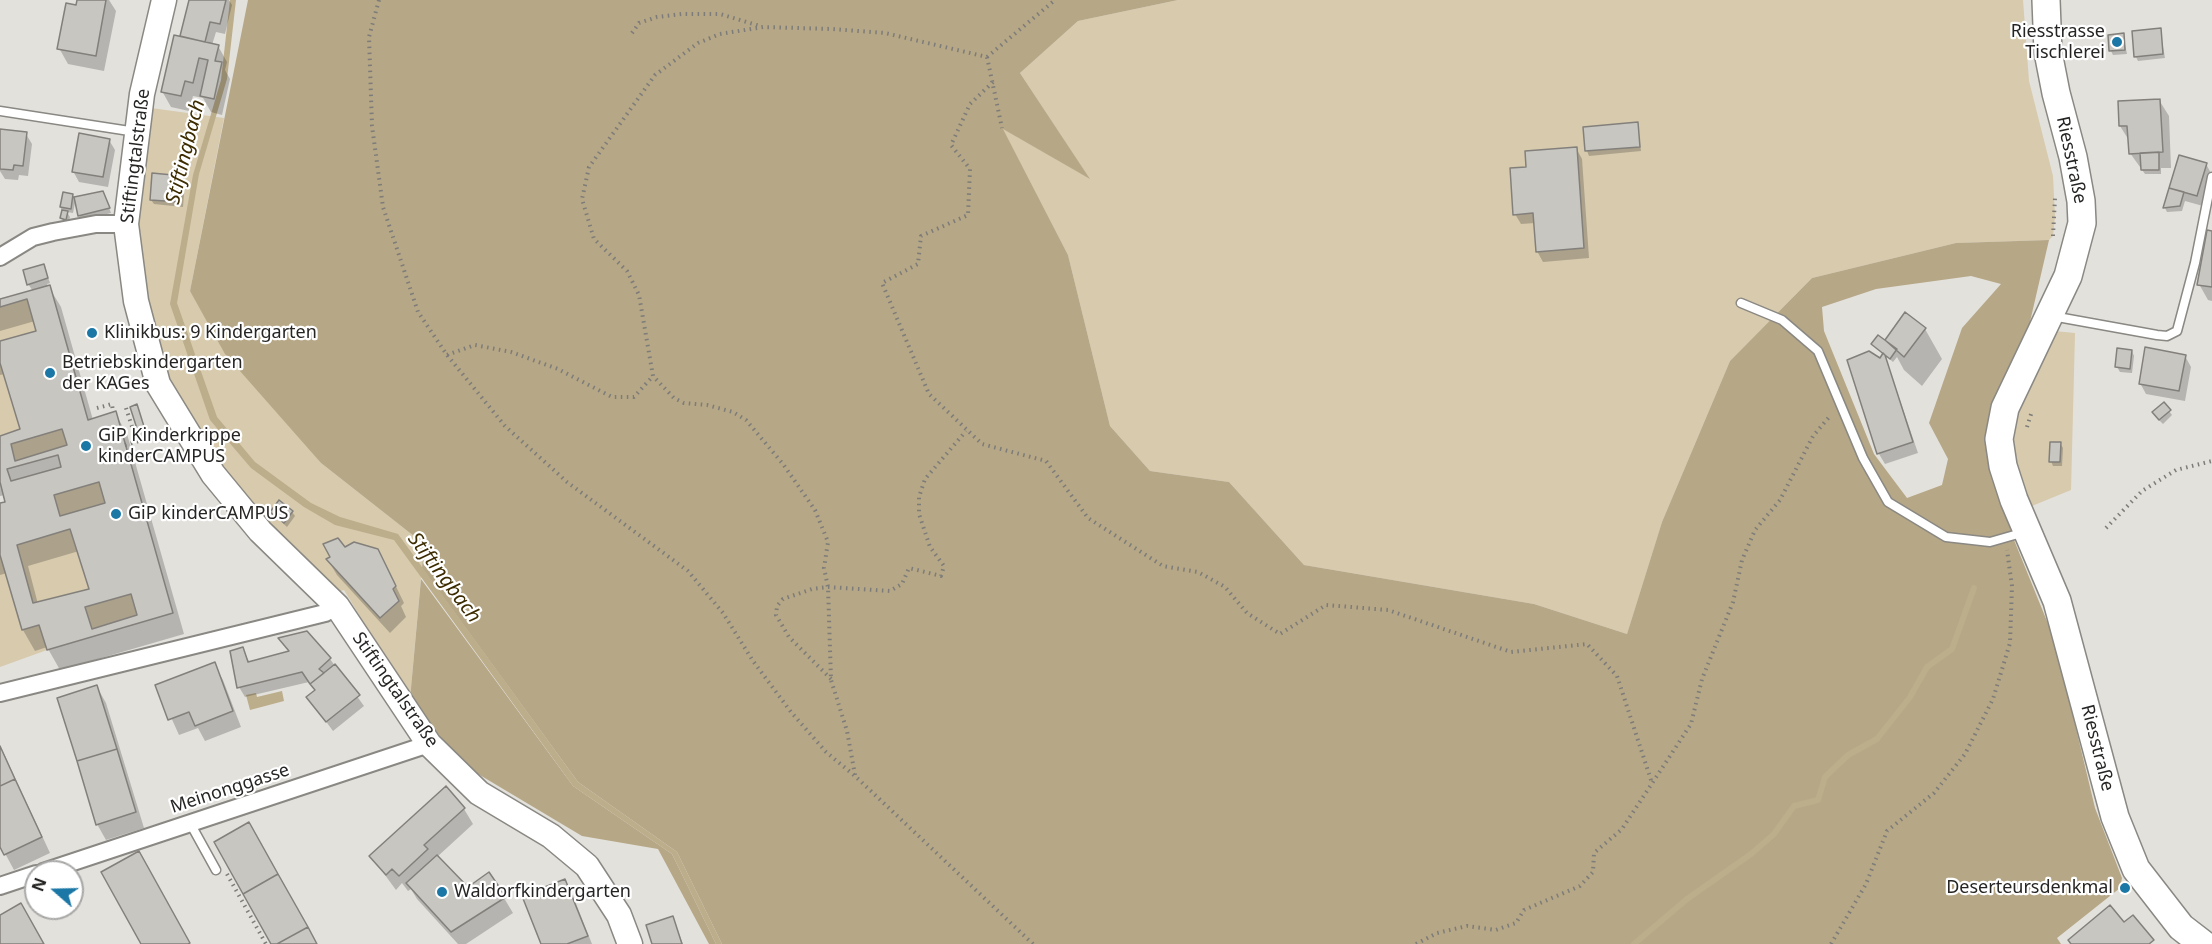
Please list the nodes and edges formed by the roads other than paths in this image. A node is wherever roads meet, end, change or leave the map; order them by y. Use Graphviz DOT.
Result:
graph roads {
  1 [pos="164,0"];
  2 [pos="2046,0"];
  3 [pos="0,111"];
  4 [pos="136,132"];
  5 [pos="2212,177"];
  6 [pos="126,224"];
  7 [pos="0,256"];
  8 [pos="1741,303"];
  9 [pos="2048,316"];
  10 [pos="2016,534"];
  11 [pos="337,606"];
  12 [pos="0,693"];
  13 [pos="429,744"];
  14 [pos="190,822"];
  15 [pos="78,860"];
  16 [pos="219,868"];
  17 [pos="24,878"];
  18 [pos="0,886"];
  19 [pos="630,944"];
  20 [pos="2203,944"];
  1 -- 4 [label="street, Stiftingtalstraße"];
  2 -- 9 [label="main road, Riesstraße"];
  3 -- 4 [label="lane"];
  4 -- 6 [label="street, Stiftingtalstraße"];
  5 -- 9 [label="lane"];
  6 -- 7 [label="street"];
  6 -- 11 [label="street, Stiftingtalstraße"];
  8 -- 10 [label="lane"];
  9 -- 10 [label="main road, Riesstraße"];
  10 -- 20 [label="main road, Riesstraße"];
  11 -- 12 [label="street"];
  11 -- 13 [label="street, Stiftingtalstraße"];
  13 -- 14 [label="street, Meinonggasse"];
  13 -- 19 [label="street, Stiftingtalstraße"];
  14 -- 15 [label="street, Meinonggasse"];
  14 -- 16 [label="lane"];
  17 -- 18 [label="street"];
}
